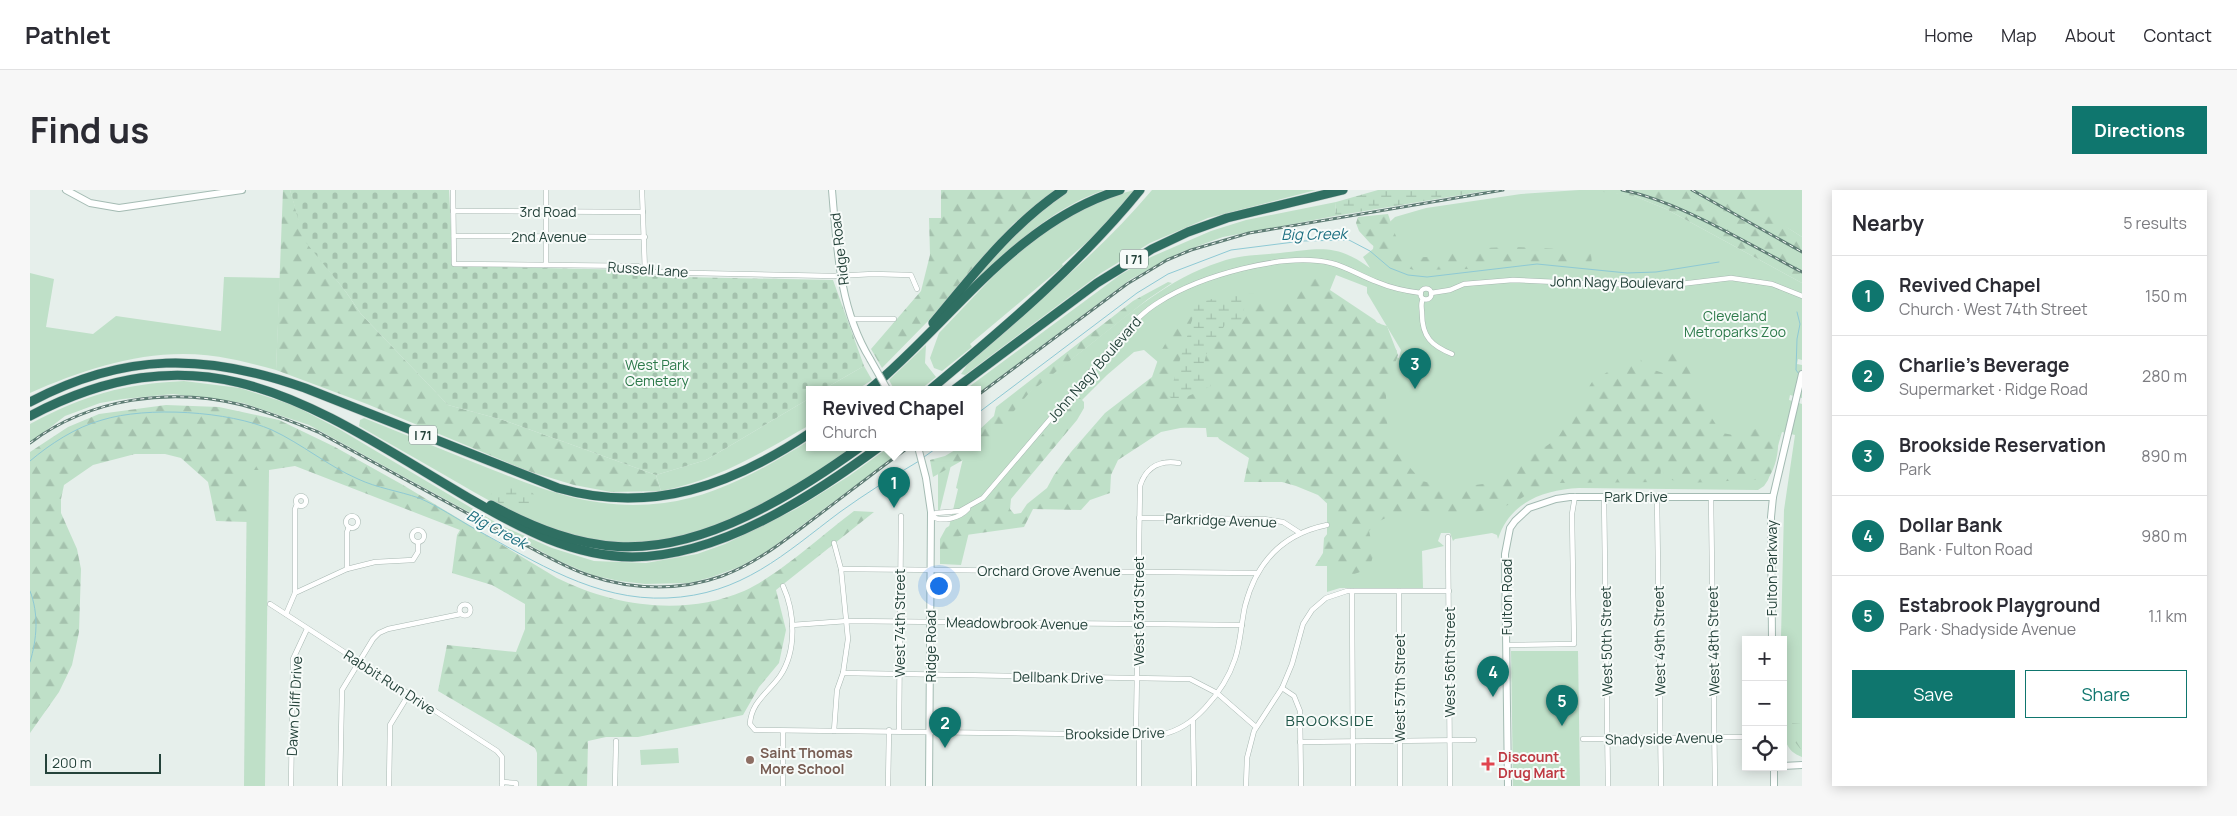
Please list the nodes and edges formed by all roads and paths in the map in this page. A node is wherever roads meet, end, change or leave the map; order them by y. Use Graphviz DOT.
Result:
graph roads {
  1 [pos="66,190"];
  2 [pos="242,190"];
  3 [pos="453,190"];
  4 [pos="546,190"];
  5 [pos="642,190"];
  6 [pos="832,190"];
  7 [pos="1064,190"];
  8 [pos="1120,190"];
  9 [pos="1140,190"];
  10 [pos="1343,190"];
  11 [pos="453,211"];
  12 [pos="547,212"];
  13 [pos="643,212"];
  14 [pos="454,236"];
  15 [pos="547,236"];
  16 [pos="644,237"];
  17 [pos="546,265"];
  18 [pos="645,272"];
  19 [pos="842,275"];
  20 [pos="917,289"];
  21 [pos="1421,293"];
  22 [pos="1431,293"];
  23 [pos="1802,296"];
  24 [pos="1424,299"];
  25 [pos="851,319"];
  26 [pos="894,319"];
  27 [pos="1452,354"];
  28 [pos="891,371"];
  29 [pos="1802,374"];
  30 [pos="874,386"];
  31 [pos="885,386"];
  32 [pos="933,386"];
  33 [pos="960,386"];
  34 [pos="30,402"];
  35 [pos="30,416"];
  36 [pos="806,435"];
  37 [pos="854,451"];
  38 [pos="873,451"];
  39 [pos="919,451"];
  40 [pos="1179,463"];
  41 [pos="413,465"];
  42 [pos="1576,496"];
  43 [pos="1604,496"];
  44 [pos="1657,496"];
  45 [pos="1773,496"];
  46 [pos="1711,497"];
  47 [pos="297,504"];
  48 [pos="901,516"];
  49 [pos="931,516"];
  50 [pos="1139,518"];
  51 [pos="1327,525"];
  52 [pos="349,527"];
  53 [pos="1510,528"];
  54 [pos="1300,533"];
  55 [pos="1448,537"];
  56 [pos="418,542"];
  57 [pos="834,544"];
  58 [pos="347,569"];
  59 [pos="841,569"];
  60 [pos="900,569"];
  61 [pos="930,569"];
  62 [pos="1138,571"];
  63 [pos="1256,573"];
  64 [pos="783,586"];
  65 [pos="1352,591"];
  66 [pos="1399,591"];
  67 [pos="1449,591"];
  68 [pos="295,594"];
  69 [pos="270,604"];
  70 [pos="286,614"];
  71 [pos="461,614"];
  72 [pos="847,621"];
  73 [pos="899,622"];
  74 [pos="930,622"];
  75 [pos="1138,624"];
  76 [pos="792,625"];
  77 [pos="1242,625"];
  78 [pos="307,629"];
  79 [pos="1772,636"];
  80 [pos="1506,645"];
  81 [pos="359,662"];
  82 [pos="843,673"];
  83 [pos="899,675"];
  84 [pos="930,675"];
  85 [pos="1137,677"];
  86 [pos="1282,688"];
  87 [pos="1217,693"];
  88 [pos="409,694"];
  89 [pos="1193,721"];
  90 [pos="1256,727"];
  91 [pos="888,730"];
  92 [pos="783,731"];
  93 [pos="834,731"];
  94 [pos="899,731"];
  95 [pos="930,731"];
  96 [pos="1139,735"];
  97 [pos="1715,737"];
  98 [pos="1742,737"];
  99 [pos="1661,738"];
  100 [pos="1583,739"];
  101 [pos="1608,739"];
  102 [pos="1474,740"];
  103 [pos="616,741"];
  104 [pos="1400,741"];
  105 [pos="1450,741"];
  106 [pos="1300,742"];
  107 [pos="1353,742"];
  108 [pos="1787,766"];
  109 [pos="1802,766"];
  110 [pos="1774,771"];
  111 [pos="502,784"];
  112 [pos="291,786"];
  113 [pos="340,786"];
  114 [pos="389,786"];
  115 [pos="516,786"];
  116 [pos="615,786"];
  117 [pos="783,786"];
  118 [pos="888,786"];
  119 [pos="929,786"];
  120 [pos="1139,786"];
  121 [pos="1194,786"];
  122 [pos="1246,786"];
  123 [pos="1301,786"];
  124 [pos="1353,786"];
  125 [pos="1400,786"];
  126 [pos="1450,786"];
  127 [pos="1508,786"];
  128 [pos="1608,786"];
  129 [pos="1661,786"];
  130 [pos="1715,786"];
  131 [pos="1774,786"];
  1 -- 2 [label="main road"];
  3 -- 11 [label="street"];
  4 -- 12 [label="street"];
  5 -- 13 [label="street"];
  6 -- 19 [label="main road, Ridge Road"];
  7 -- 28 [label="highway"];
  8 -- 28 [label="highway"];
  9 -- 32 [label="highway"];
  10 -- 33 [label="highway, I 71"];
  11 -- 12 [label="street, 3rd Road"];
  11 -- 14 [label="street"];
  12 -- 13 [label="street, 3rd Road"];
  12 -- 15 [label="street"];
  13 -- 16 [label="street"];
  14 -- 15 [label="street, 2nd Avenue"];
  14 -- 17 [label="street, Russell Lane"];
  15 -- 16 [label="street, 2nd Avenue"];
  15 -- 17 [label="street"];
  16 -- 18 [label="street"];
  17 -- 18 [label="street, Russell Lane"];
  18 -- 19 [label="street, Russell Lane"];
  19 -- 20 [label="street, Russell Lane"];
  19 -- 25 [label="main road, Ridge Road"];
  21 -- 22 [label="street, John Nagy Boulevard"];
  21 -- 24 [label="street"];
  21 -- 49 [label="street, John Nagy Boulevard"];
  22 -- 23 [label="street, John Nagy Boulevard"];
  22 -- 24 [label="street, John Nagy Boulevard"];
  24 -- 27 [label="street"];
  25 -- 26 [label="street"];
  25 -- 31 [label="main road, Ridge Road, bridge"];
  28 -- 30 [label="highway"];
  29 -- 45 [label="main road"];
  34 -- 36 [label="highway, I 71"];
  35 -- 41 [label="highway, I 71"];
  37 -- 41 [label="highway"];
  38 -- 41 [label="highway, I 71"];
  39 -- 49 [label="main road, Ridge Road"];
  40 -- 50 [label="street, West 63rd Street"];
  42 -- 43 [label="main road, Park Drive"];
  42 -- 53 [label="main road, Park Drive"];
  42 -- 80 [label="street"];
  43 -- 44 [label="main road, Park Drive"];
  43 -- 101 [label="street, West 50th Street"];
  44 -- 46 [label="main road, Park Drive"];
  44 -- 99 [label="street, West 49th Street"];
  45 -- 46 [label="main road, Park Drive"];
  45 -- 79 [label="main road, Fulton Parkway"];
  46 -- 97 [label="street, West 48th Street"];
  47 -- 68 [label="street"];
  48 -- 60 [label="street, West 74th Street"];
  49 -- 61 [label="main road, Ridge Road"];
  50 -- 54 [label="street, Parkridge Avenue"];
  50 -- 62 [label="street, West 63rd Street"];
  51 -- 54 [label="street, Brookside Drive"];
  52 -- 58 [label="street"];
  53 -- 80 [label="main road, Fulton Road"];
  54 -- 63 [label="street, Brookside Drive"];
  55 -- 67 [label="street, West 56th Street"];
  56 -- 58 [label="street"];
  57 -- 59 [label="street"];
  58 -- 68 [label="street"];
  59 -- 60 [label="street, Orchard Grove Avenue"];
  59 -- 72 [label="street"];
  60 -- 61 [label="street, Orchard Grove Avenue"];
  60 -- 73 [label="street, West 74th Street"];
  61 -- 62 [label="street, Orchard Grove Avenue"];
  61 -- 74 [label="main road, Ridge Road"];
  62 -- 63 [label="street, Orchard Grove Avenue"];
  62 -- 75 [label="street, West 63rd Street"];
  63 -- 77 [label="street, Brookside Drive"];
  64 -- 76 [label="street"];
  65 -- 66 [label="street"];
  65 -- 86 [label="street"];
  65 -- 107 [label="street"];
  66 -- 67 [label="street"];
  66 -- 104 [label="street, West 57th Street"];
  67 -- 105 [label="street, West 56th Street"];
  68 -- 70 [label="street"];
  69 -- 70 [label="street, Rabbit Run Drive"];
  70 -- 78 [label="street, Rabbit Run Drive"];
  71 -- 81 [label="street"];
  72 -- 73 [label="street, Meadowbrook Avenue"];
  72 -- 76 [label="street, Meadowbrook Avenue"];
  72 -- 82 [label="street"];
  73 -- 74 [label="street, Meadowbrook Avenue"];
  73 -- 83 [label="street, West 74th Street"];
  74 -- 75 [label="street, Meadowbrook Avenue"];
  74 -- 84 [label="main road, Ridge Road"];
  75 -- 77 [label="street, Meadowbrook Avenue"];
  75 -- 85 [label="street, West 63rd Street"];
  76 -- 92 [label="street, Brookside Drive"];
  77 -- 87 [label="street, Brookside Drive"];
  78 -- 81 [label="street, Rabbit Run Drive"];
  78 -- 112 [label="street, Dawn Cliff Drive"];
  80 -- 127 [label="main road, Fulton Road"];
  81 -- 88 [label="street, Rabbit Run Drive"];
  81 -- 113 [label="street"];
  82 -- 83 [label="street, Dellbank Drive"];
  82 -- 93 [label="street"];
  83 -- 84 [label="street, Dellbank Drive"];
  83 -- 94 [label="street, West 74th Street"];
  84 -- 85 [label="street, Dellbank Drive"];
  84 -- 95 [label="main road, Ridge Road"];
  85 -- 87 [label="street, Dellbank Drive"];
  85 -- 96 [label="street, West 63rd Street"];
  86 -- 90 [label="street"];
  86 -- 106 [label="street"];
  87 -- 89 [label="street, Brookside Drive"];
  87 -- 90 [label="street, Dellbank Drive"];
  88 -- 111 [label="street, Rabbit Run Drive"];
  88 -- 114 [label="street"];
  89 -- 96 [label="street, Brookside Drive"];
  89 -- 121 [label="street"];
  90 -- 122 [label="street"];
  91 -- 93 [label="street, Brookside Drive"];
  91 -- 94 [label="street, Brookside Drive"];
  91 -- 118 [label="street"];
  92 -- 93 [label="street, Brookside Drive"];
  92 -- 117 [label="street"];
  94 -- 95 [label="street, Brookside Drive"];
  95 -- 96 [label="street, Brookside Drive"];
  95 -- 119 [label="main road, Ridge Road"];
  96 -- 120 [label="street, West 63rd Street"];
  97 -- 98 [label="street, Shadyside Avenue"];
  97 -- 99 [label="street, Shadyside Avenue"];
  97 -- 130 [label="street, West 48th Street"];
  99 -- 101 [label="street, Shadyside Avenue"];
  99 -- 129 [label="street, West 49th Street"];
  100 -- 101 [label="street, Shadyside Avenue"];
  101 -- 128 [label="street, West 50th Street"];
  102 -- 105 [label="street"];
  103 -- 116 [label="street"];
  104 -- 105 [label="street"];
  104 -- 107 [label="street"];
  104 -- 125 [label="street, West 57th Street"];
  105 -- 126 [label="street, West 56th Street"];
  106 -- 107 [label="street"];
  106 -- 123 [label="street"];
  107 -- 124 [label="street"];
  108 -- 109 [label="main road"];
  110 -- 131 [label="main road"];
  111 -- 115 [label="street"];
}
